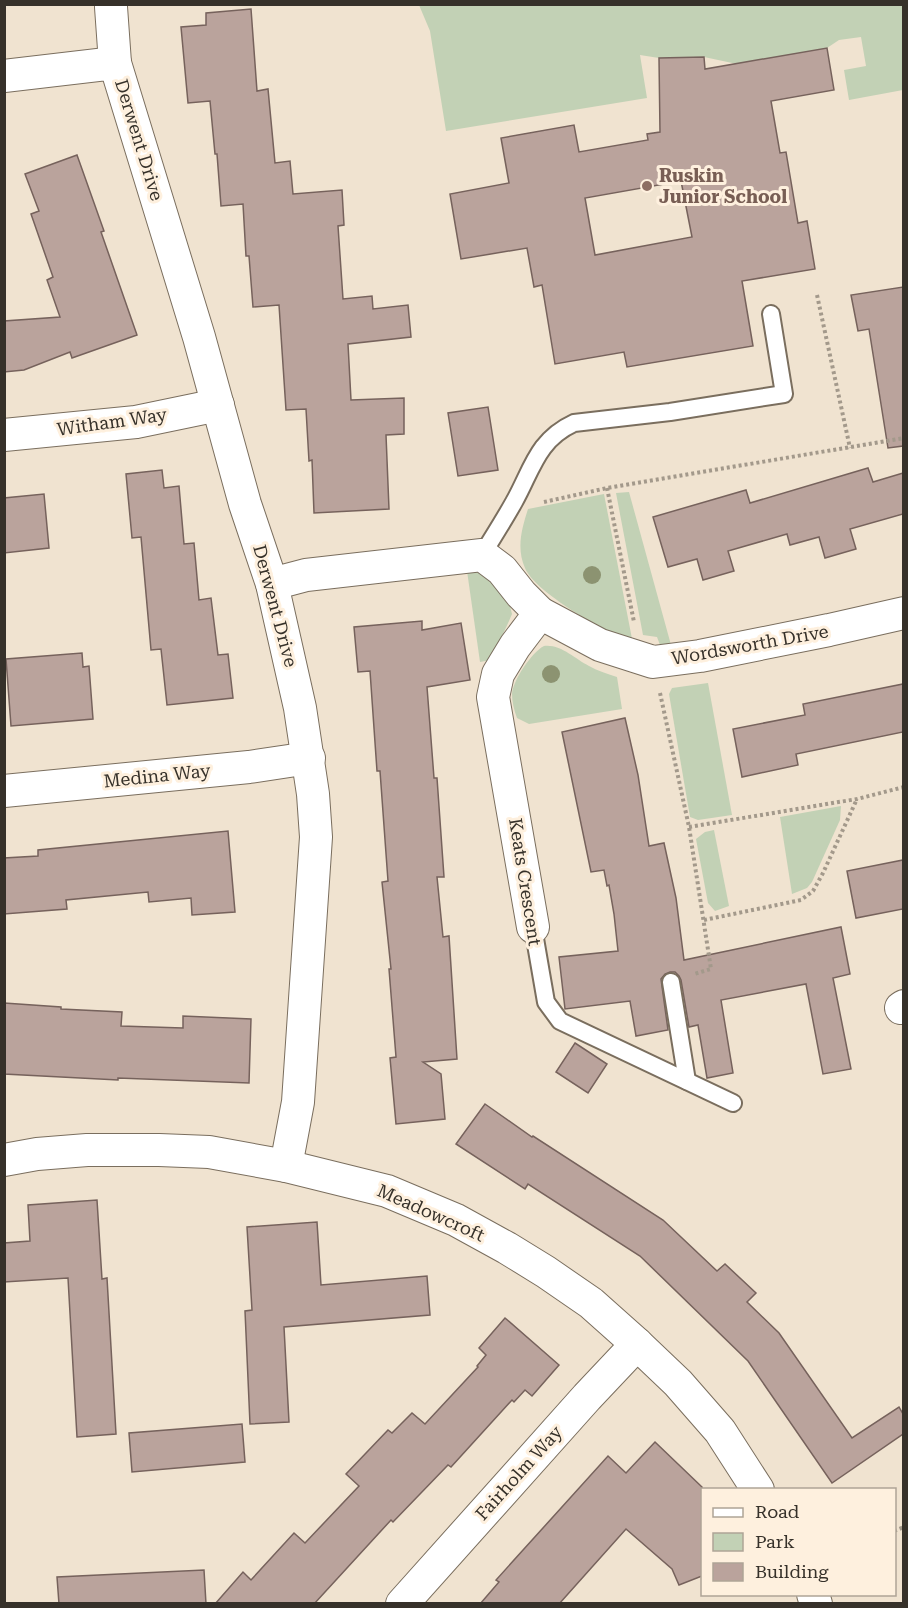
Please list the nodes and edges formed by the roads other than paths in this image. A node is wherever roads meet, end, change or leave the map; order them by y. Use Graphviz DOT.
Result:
graph roads {
  1 [pos="111,7"];
  2 [pos="115,63"];
  3 [pos="4,76"];
  4 [pos="771,314"];
  5 [pos="218,405"];
  6 [pos="4,435"];
  7 [pos="482,555"];
  8 [pos="273,584"];
  9 [pos="540,613"];
  10 [pos="903,613"];
  11 [pos="309,758"];
  12 [pos="4,791"];
  13 [pos="533,927"];
  14 [pos="671,982"];
  15 [pos="687,1081"];
  16 [pos="733,1103"];
  17 [pos="4,1160"];
  18 [pos="286,1166"];
  19 [pos="638,1344"];
  20 [pos="757,1488"];
  21 [pos="402,1604"];
  1 -- 2 [label="street, Derwent Drive"];
  2 -- 3 [label="street, Derwent Drive"];
  2 -- 5 [label="street, Derwent Drive"];
  4 -- 7 [label="lane"];
  5 -- 6 [label="street, Witham Way"];
  5 -- 8 [label="street, Derwent Drive"];
  7 -- 8 [label="street"];
  7 -- 9 [label="street, Wordsworth Drive"];
  8 -- 11 [label="street, Derwent Drive"];
  9 -- 10 [label="street, Wordsworth Drive"];
  9 -- 13 [label="street, Keats Crescent"];
  11 -- 12 [label="street, Medina Way"];
  11 -- 18 [label="street, Derwent Drive"];
  13 -- 15 [label="lane, Keats Crescent"];
  14 -- 15 [label="lane"];
  15 -- 16 [label="lane, Keats Crescent"];
  17 -- 18 [label="street, Meadowcroft"];
  18 -- 19 [label="street, Meadowcroft"];
  19 -- 20 [label="street, Meadowcroft"];
  19 -- 21 [label="street, Fairholm Way"];
}
